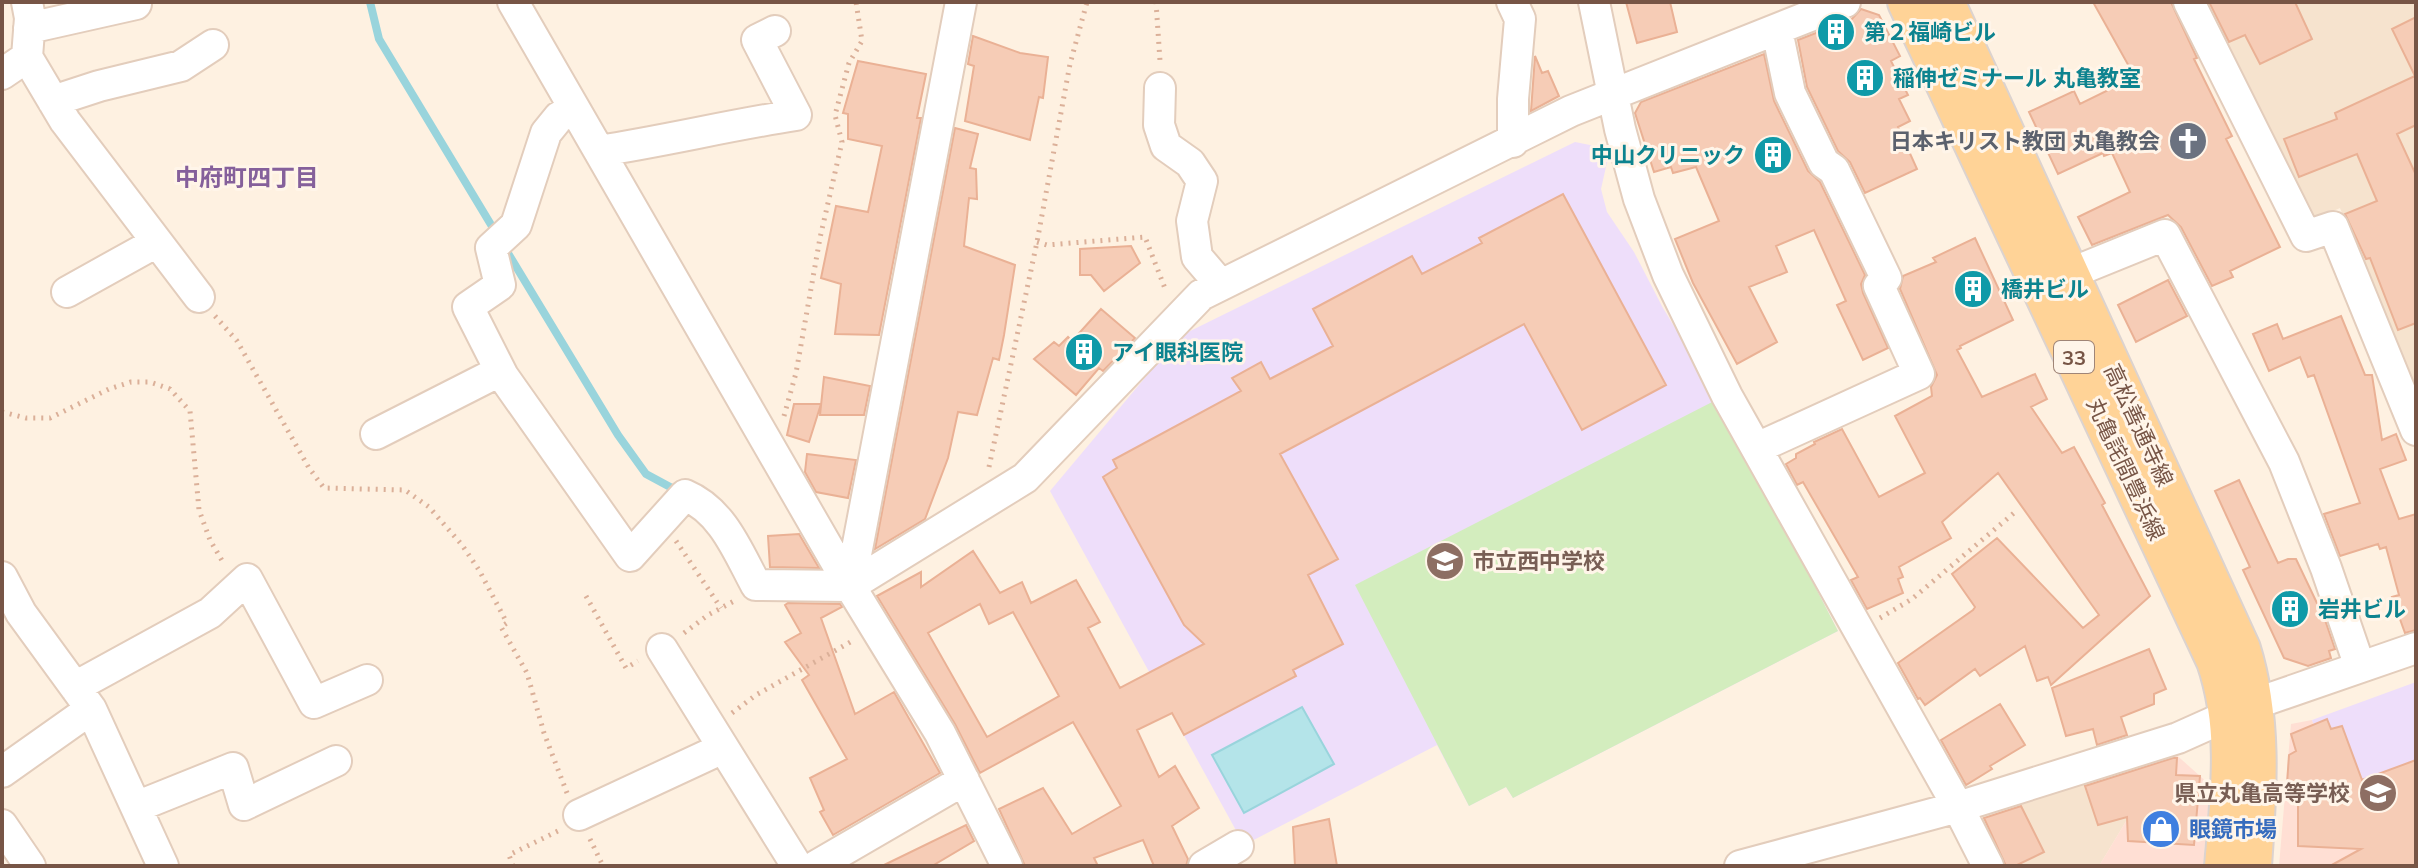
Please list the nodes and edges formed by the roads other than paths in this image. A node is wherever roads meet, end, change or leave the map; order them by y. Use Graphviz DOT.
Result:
graph roads {
  1 [pos="961,2"];
  2 [pos="1512,2"];
  3 [pos="1594,2"];
  4 [pos="1845,2"];
  5 [pos="1907,2"];
  6 [pos="1945,2"];
  7 [pos="2189,2"];
  8 [pos="136,4"];
  9 [pos="525,9"];
  10 [pos="28,29"];
  11 [pos="1777,30"];
  12 [pos="775,31"];
  13 [pos="213,45"];
  14 [pos="2,74"];
  15 [pos="1160,88"];
  16 [pos="1615,96"];
  17 [pos="53,101"];
  18 [pos="575,110"];
  19 [pos="1513,142"];
  20 [pos="599,151"];
  21 [pos="157,242"];
  22 [pos="2055,280"];
  23 [pos="1221,285"];
  24 [pos="67,292"];
  25 [pos="199,297"];
  26 [pos="500,371"];
  27 [pos="2408,386"];
  28 [pos="2416,430"];
  29 [pos="376,434"];
  30 [pos="1757,448"];
  31 [pos="2,577"];
  32 [pos="850,586"];
  33 [pos="662,649"];
  34 [pos="2415,651"];
  35 [pos="2360,667"];
  36 [pos="367,680"];
  37 [pos="83,698"];
  38 [pos="2242,710"];
  39 [pos="718,738"];
  40 [pos="336,761"];
  41 [pos="2,772"];
  42 [pos="964,780"];
  43 [pos="136,807"];
  44 [pos="1958,807"];
  45 [pos="579,815"];
  46 [pos="2,825"];
  47 [pos="1238,846"];
  48 [pos="30,866"];
  49 [pos="163,866"];
  50 [pos="797,866"];
  51 [pos="816,866"];
  52 [pos="1007,866"];
  53 [pos="1204,866"];
  54 [pos="1740,866"];
  55 [pos="1988,866"];
  56 [pos="2224,866"];
  57 [pos="2252,866"];
  1 -- 32 [label="street"];
  2 -- 19 [label="street"];
  3 -- 16 [label="street"];
  4 -- 11 [label="street"];
  5 -- 22 [label="main road, 丸亀詫間豊浜線 / 33"];
  6 -- 22 [label="main road, 33"];
  7 -- 27 [label="street"];
  8 -- 10 [label="street"];
  9 -- 18 [label="street"];
  10 -- 14 [label="street"];
  10 -- 17 [label="street"];
  11 -- 16 [label="street"];
  11 -- 30 [label="street"];
  12 -- 20 [label="street"];
  13 -- 17 [label="street"];
  15 -- 23 [label="street"];
  16 -- 19 [label="street"];
  16 -- 30 [label="street"];
  17 -- 21 [label="street"];
  18 -- 20 [label="street"];
  18 -- 26 [label="street"];
  19 -- 23 [label="street"];
  20 -- 32 [label="street"];
  21 -- 24 [label="street"];
  21 -- 25 [label="street"];
  22 -- 35 [label="street"];
  22 -- 38 [label="main road, 丸亀詫間豊浜線 / 33"];
  23 -- 32 [label="street"];
  26 -- 29 [label="street"];
  26 -- 32 [label="street"];
  27 -- 28 [label="street"];
  30 -- 44 [label="street"];
  31 -- 37 [label="street"];
  32 -- 42 [label="street"];
  33 -- 39 [label="street"];
  34 -- 35 [label="street"];
  35 -- 38 [label="street"];
  36 -- 37 [label="street"];
  37 -- 41 [label="street"];
  37 -- 43 [label="street"];
  38 -- 44 [label="street"];
  38 -- 56 [label="main road, 丸亀詫間豊浜線 / 33"];
  38 -- 57 [label="main road, 33"];
  39 -- 45 [label="street"];
  39 -- 50 [label="street"];
  40 -- 43 [label="street"];
  42 -- 51 [label="street"];
  42 -- 52 [label="street"];
  43 -- 49 [label="street"];
  44 -- 54 [label="street"];
  44 -- 55 [label="street"];
  46 -- 48 [label="street"];
  47 -- 53 [label="street"];
}
